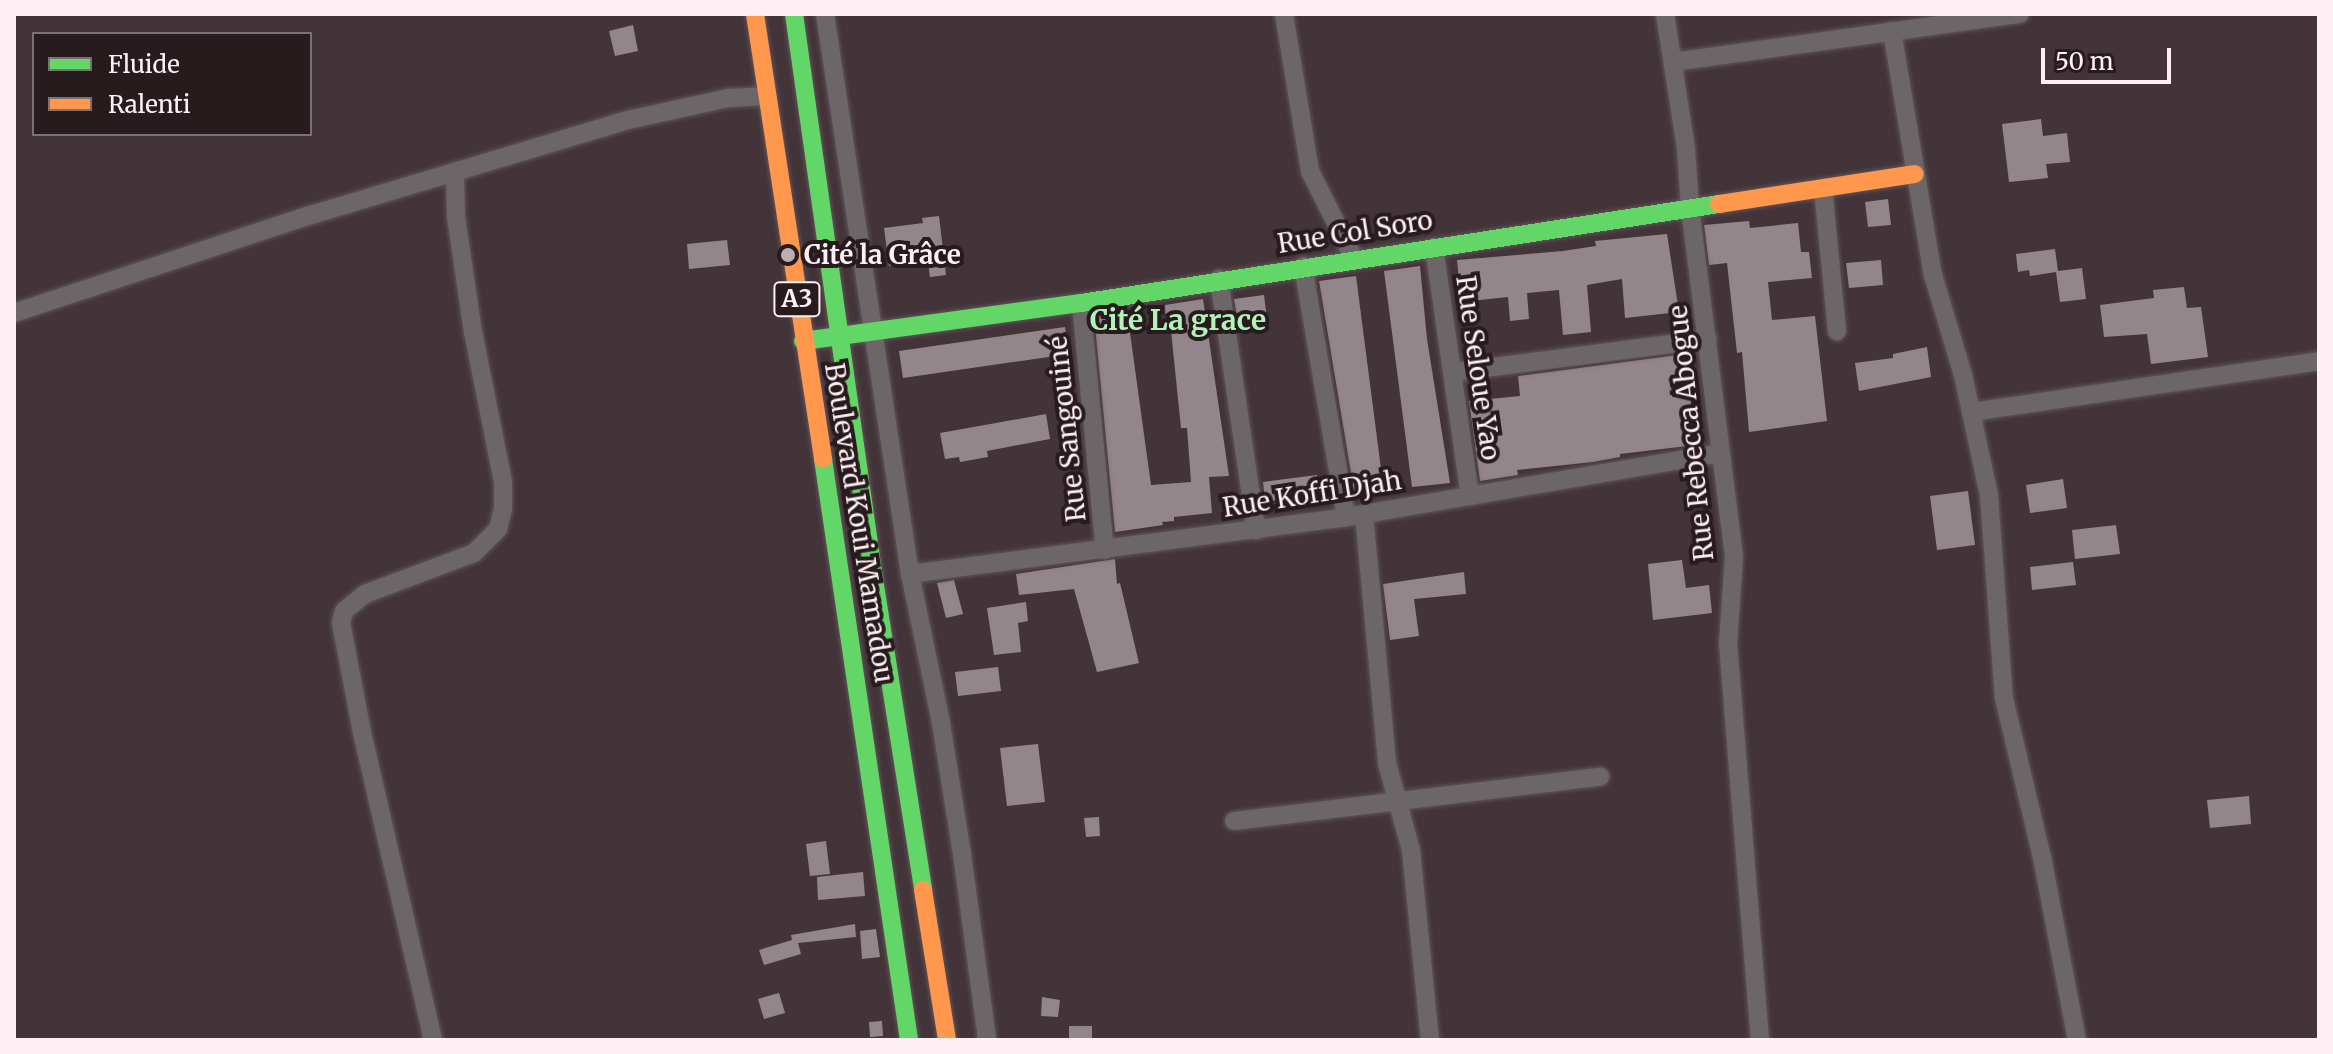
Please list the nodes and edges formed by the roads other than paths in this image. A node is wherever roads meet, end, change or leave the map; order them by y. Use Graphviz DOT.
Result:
graph roads {
  1 [pos="755,14"];
  2 [pos="794,14"];
  3 [pos="825,14"];
  4 [pos="1284,14"];
  5 [pos="1665,14"];
  6 [pos="2020,14"];
  7 [pos="1892,31"];
  8 [pos="1673,62"];
  9 [pos="806,89"];
  10 [pos="765,96"];
  11 [pos="455,172"];
  12 [pos="1915,174"];
  13 [pos="1823,188"];
  14 [pos="1690,208"];
  15 [pos="1434,247"];
  16 [pos="1354,259"];
  17 [pos="1303,266"];
  18 [pos="1219,279"];
  19 [pos="1081,303"];
  20 [pos="14,313"];
  21 [pos="875,330"];
  22 [pos="1837,331"];
  23 [pos="841,335"];
  24 [pos="1708,339"];
  25 [pos="803,341"];
  26 [pos="2319,361"];
  27 [pos="1455,372"];
  28 [pos="1971,412"];
  29 [pos="1719,453"];
  30 [pos="1470,496"];
  31 [pos="1355,515"];
  32 [pos="1256,530"];
  33 [pos="1105,550"];
  34 [pos="910,574"];
  35 [pos="1600,777"];
  36 [pos="1397,799"];
  37 [pos="1234,821"];
  38 [pos="433,1040"];
  39 [pos="909,1040"];
  40 [pos="947,1040"];
  41 [pos="987,1040"];
  42 [pos="1430,1040"];
  43 [pos="1760,1040"];
  44 [pos="2077,1040"];
  1 -- 10 [label="main road, Boulevard Koui Mamadou / A3"];
  2 -- 9 [label="main road, Boulevard Koui Mamadou / A3"];
  3 -- 21 [label="street"];
  4 -- 16 [label="street"];
  5 -- 8 [label="street, Rue Rebecca Abogue"];
  6 -- 7 [label="street"];
  7 -- 8 [label="street"];
  7 -- 12 [label="street"];
  8 -- 14 [label="street, Rue Rebecca Abogue"];
  9 -- 10 [label="main road"];
  9 -- 23 [label="main road, Boulevard Koui Mamadou / A3"];
  10 -- 11 [label="street"];
  10 -- 25 [label="main road, Boulevard Koui Mamadou / A3"];
  11 -- 20 [label="street"];
  11 -- 38 [label="street"];
  12 -- 13 [label="main road, Rue Col Soro"];
  12 -- 28 [label="street"];
  13 -- 14 [label="main road, Rue Col Soro"];
  13 -- 22 [label="street"];
  14 -- 15 [label="main road, Rue Col Soro"];
  14 -- 24 [label="street, Rue Rebecca Abogue"];
  15 -- 16 [label="main road, Rue Col Soro"];
  15 -- 27 [label="street, Rue Seloue Yao"];
  16 -- 17 [label="main road, Rue Col Soro"];
  17 -- 18 [label="main road, Rue Col Soro"];
  17 -- 31 [label="street"];
  18 -- 19 [label="main road, Rue Col Soro"];
  18 -- 32 [label="street"];
  19 -- 21 [label="main road, Rue Col Soro"];
  19 -- 33 [label="street, Rue Sangouiné"];
  21 -- 23 [label="main road, Rue Col Soro"];
  21 -- 34 [label="street"];
  23 -- 25 [label="main road, Rue Col Soro"];
  23 -- 40 [label="main road, Boulevard Koui Mamadou / A3"];
  24 -- 27 [label="street"];
  24 -- 29 [label="street, Rue Rebecca Abogue"];
  25 -- 39 [label="main road, Boulevard Koui Mamadou / A3"];
  26 -- 28 [label="street"];
  27 -- 30 [label="street, Rue Seloue Yao"];
  28 -- 44 [label="street"];
  29 -- 30 [label="street, Rue Koffi Djah"];
  29 -- 43 [label="street, Rue Rebecca Abogue"];
  30 -- 31 [label="street, Rue Koffi Djah"];
  31 -- 32 [label="street, Rue Koffi Djah"];
  31 -- 36 [label="street"];
  32 -- 33 [label="street, Rue Koffi Djah"];
  33 -- 34 [label="street, Rue Koffi Djah"];
  34 -- 41 [label="street"];
  35 -- 36 [label="street"];
  36 -- 37 [label="street"];
  36 -- 42 [label="street"];
}
